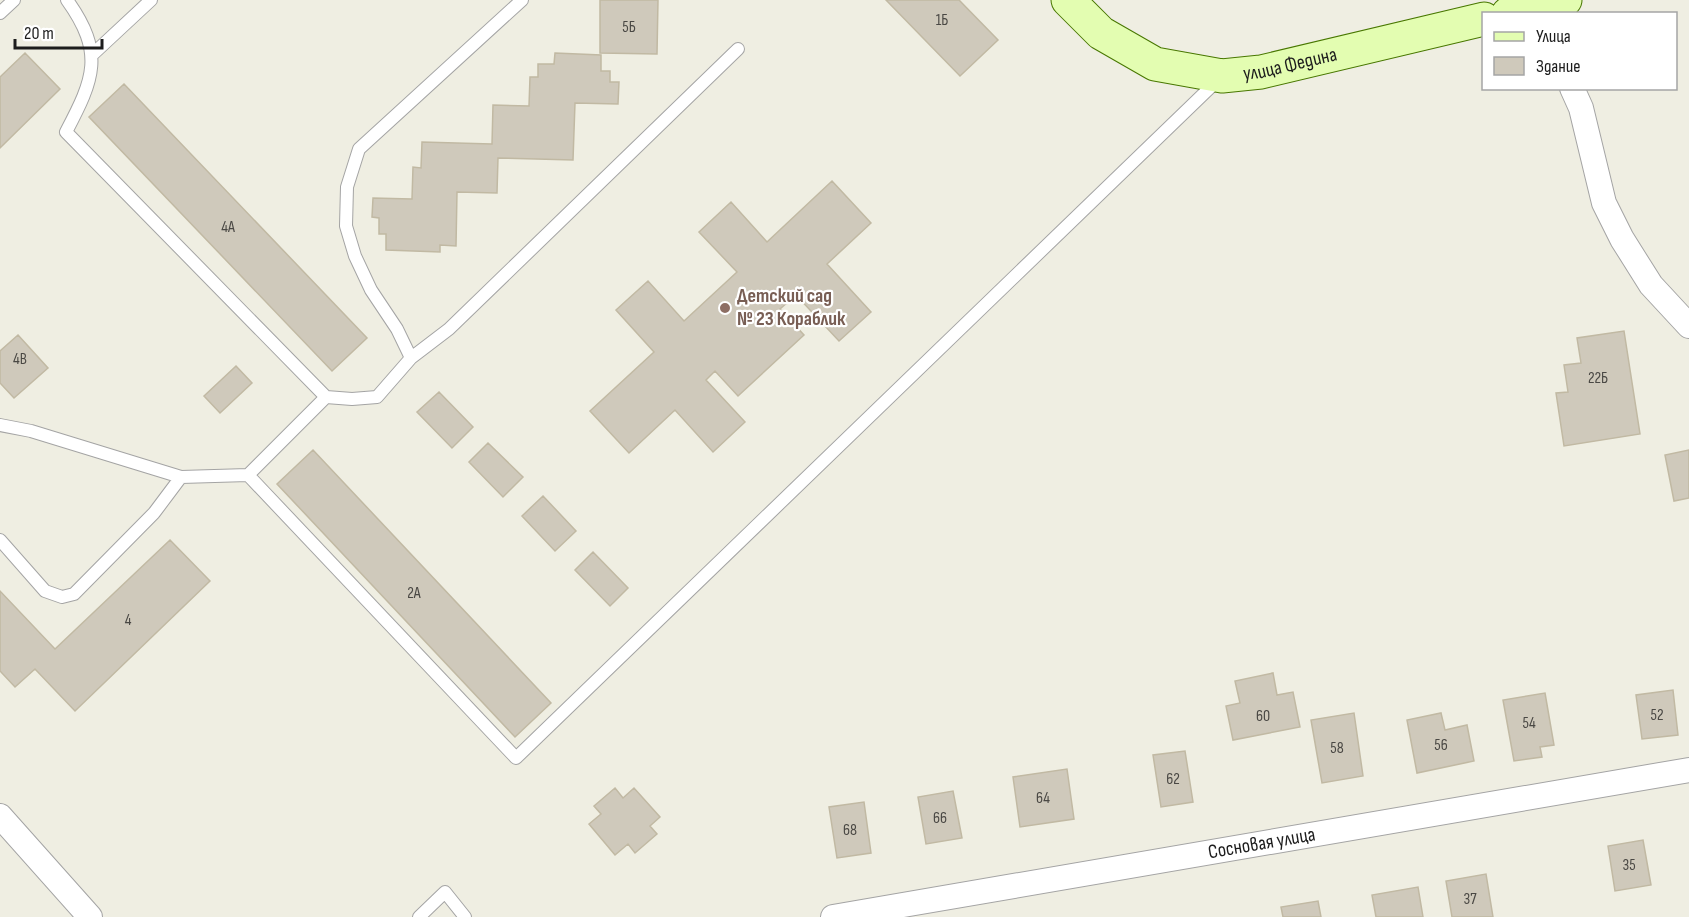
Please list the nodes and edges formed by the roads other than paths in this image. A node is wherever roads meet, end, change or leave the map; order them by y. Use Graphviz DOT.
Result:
graph roads {
  1 [pos="14,0"];
  2 [pos="68,0"];
  3 [pos="151,0"];
  4 [pos="522,0"];
  5 [pos="1068,0"];
  6 [pos="0,13"];
  7 [pos="1482,19"];
  8 [pos="738,49"];
  9 [pos="93,54"];
  10 [pos="1222,76"];
  11 [pos="1573,90"];
  12 [pos="1689,326"];
  13 [pos="411,358"];
  14 [pos="326,397"];
  15 [pos="0,425"];
  16 [pos="248,475"];
  17 [pos="181,477"];
  18 [pos="0,540"];
  19 [pos="1689,770"];
  20 [pos="0,816"];
  21 [pos="90,917"];
  22 [pos="419,917"];
  23 [pos="465,917"];
  24 [pos="833,917"];
  1 -- 6 [label="lane"];
  2 -- 9 [label="lane"];
  3 -- 9 [label="lane"];
  4 -- 13 [label="lane"];
  5 -- 10 [label="main road, улица Федина"];
  7 -- 10 [label="main road, улица Федина"];
  8 -- 13 [label="lane"];
  9 -- 14 [label="lane"];
  10 -- 16 [label="lane"];
  11 -- 12 [label="street"];
  13 -- 14 [label="lane"];
  14 -- 16 [label="lane"];
  15 -- 17 [label="lane"];
  16 -- 17 [label="lane"];
  17 -- 18 [label="lane"];
  19 -- 24 [label="street, Сосновая улица"];
  20 -- 21 [label="street"];
  22 -- 23 [label="lane"];
}
